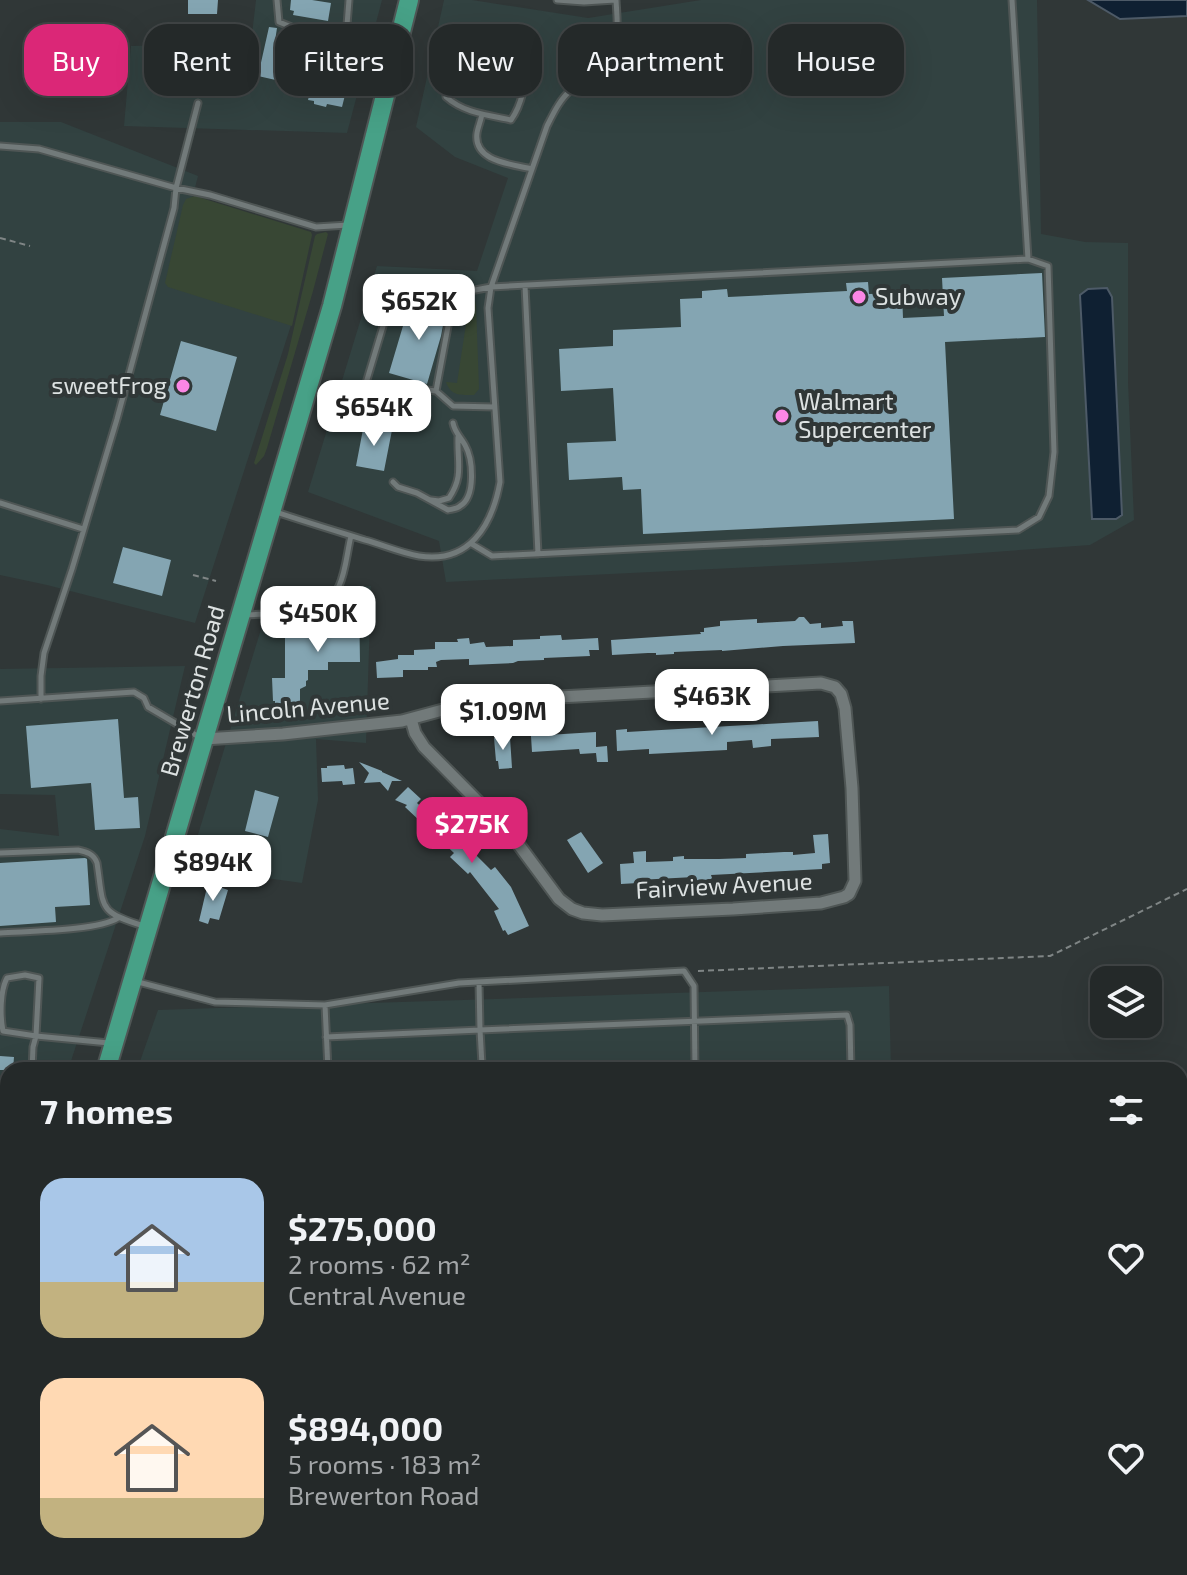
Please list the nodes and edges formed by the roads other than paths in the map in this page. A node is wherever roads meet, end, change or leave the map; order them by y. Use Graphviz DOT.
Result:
graph roads {
  1 [pos="277,0"];
  2 [pos="349,0"];
  3 [pos="409,0"];
  4 [pos="557,0"];
  5 [pos="616,0"];
  6 [pos="1012,0"];
  7 [pos="446,96"];
  8 [pos="521,96"];
  9 [pos="198,103"];
  10 [pos="482,114"];
  11 [pos="0,146"];
  12 [pos="532,169"];
  13 [pos="176,188"];
  14 [pos="353,224"];
  15 [pos="1028,259"];
  16 [pos="525,286"];
  17 [pos="491,287"];
  18 [pos="454,294"];
  19 [pos="436,391"];
  20 [pos="495,407"];
  21 [pos="453,423"];
  22 [pos="458,436"];
  23 [pos="393,482"];
  24 [pos="427,499"];
  25 [pos="0,503"];
  26 [pos="271,511"];
  27 [pos="83,529"];
  28 [pos="351,536"];
  29 [pos="472,544"];
  30 [pos="538,554"];
  31 [pos="240,616"];
  32 [pos="41,699"];
  33 [pos="0,701"];
  34 [pos="411,719"];
  35 [pos="204,739"];
  36 [pos="0,853"];
  37 [pos="848,895"];
  38 [pos="118,918"];
  39 [pos="148,928"];
  40 [pos="0,933"];
  41 [pos="133,980"];
  42 [pos="479,982"];
  43 [pos="325,1005"];
  44 [pos="694,1021"];
  45 [pos="480,1030"];
  46 [pos="36,1036"];
  47 [pos="326,1037"];
  48 [pos="114,1043"];
  49 [pos="32,1062"];
  50 [pos="108,1062"];
  51 [pos="328,1062"];
  52 [pos="482,1062"];
  53 [pos="695,1062"];
  54 [pos="851,1062"];
  1 -- 2 [label="lane"];
  3 -- 14 [label="main road, Brewerton Road"];
  4 -- 5 [label="lane"];
  5 -- 12 [label="lane"];
  6 -- 15 [label="lane"];
  7 -- 10 [label="lane"];
  8 -- 10 [label="lane"];
  9 -- 13 [label="lane"];
  10 -- 12 [label="lane"];
  11 -- 13 [label="lane"];
  12 -- 17 [label="lane"];
  13 -- 14 [label="lane"];
  13 -- 27 [label="lane"];
  14 -- 26 [label="main road, Brewerton Road"];
  15 -- 16 [label="lane"];
  15 -- 30 [label="lane"];
  16 -- 17 [label="lane"];
  16 -- 30 [label="lane"];
  17 -- 18 [label="lane"];
  17 -- 20 [label="lane"];
  18 -- 19 [label="lane"];
  18 -- 19 [label="lane"];
  19 -- 20 [label="lane"];
  20 -- 29 [label="lane"];
  21 -- 22 [label="lane"];
  22 -- 24 [label="lane"];
  22 -- 24 [label="lane"];
  23 -- 24 [label="lane"];
  25 -- 27 [label="lane"];
  26 -- 28 [label="lane"];
  26 -- 31 [label="main road, Brewerton Road"];
  27 -- 32 [label="lane"];
  28 -- 29 [label="lane"];
  28 -- 31 [label="lane"];
  29 -- 30 [label="lane"];
  31 -- 35 [label="main road, Brewerton Road"];
  32 -- 33 [label="lane"];
  32 -- 35 [label="lane"];
  34 -- 35 [label="street, Lincoln Avenue"];
  34 -- 37 [label="street, Fairview Avenue"];
  34 -- 37 [label="street, Lincoln Avenue"];
  35 -- 39 [label="main road, Brewerton Road"];
  36 -- 38 [label="lane"];
  38 -- 39 [label="lane"];
  38 -- 40 [label="lane"];
  39 -- 41 [label="main road, Brewerton Road"];
  41 -- 43 [label="lane"];
  41 -- 48 [label="main road, Brewerton Road"];
  42 -- 43 [label="lane"];
  42 -- 44 [label="lane"];
  42 -- 45 [label="lane"];
  43 -- 47 [label="lane"];
  44 -- 45 [label="lane"];
  44 -- 53 [label="lane"];
  44 -- 54 [label="lane"];
  45 -- 47 [label="lane"];
  45 -- 52 [label="lane"];
  46 -- 46 [label="lane"];
  46 -- 48 [label="lane"];
  46 -- 49 [label="lane"];
  47 -- 51 [label="lane"];
  48 -- 50 [label="main road, Brewerton Road"];
}
